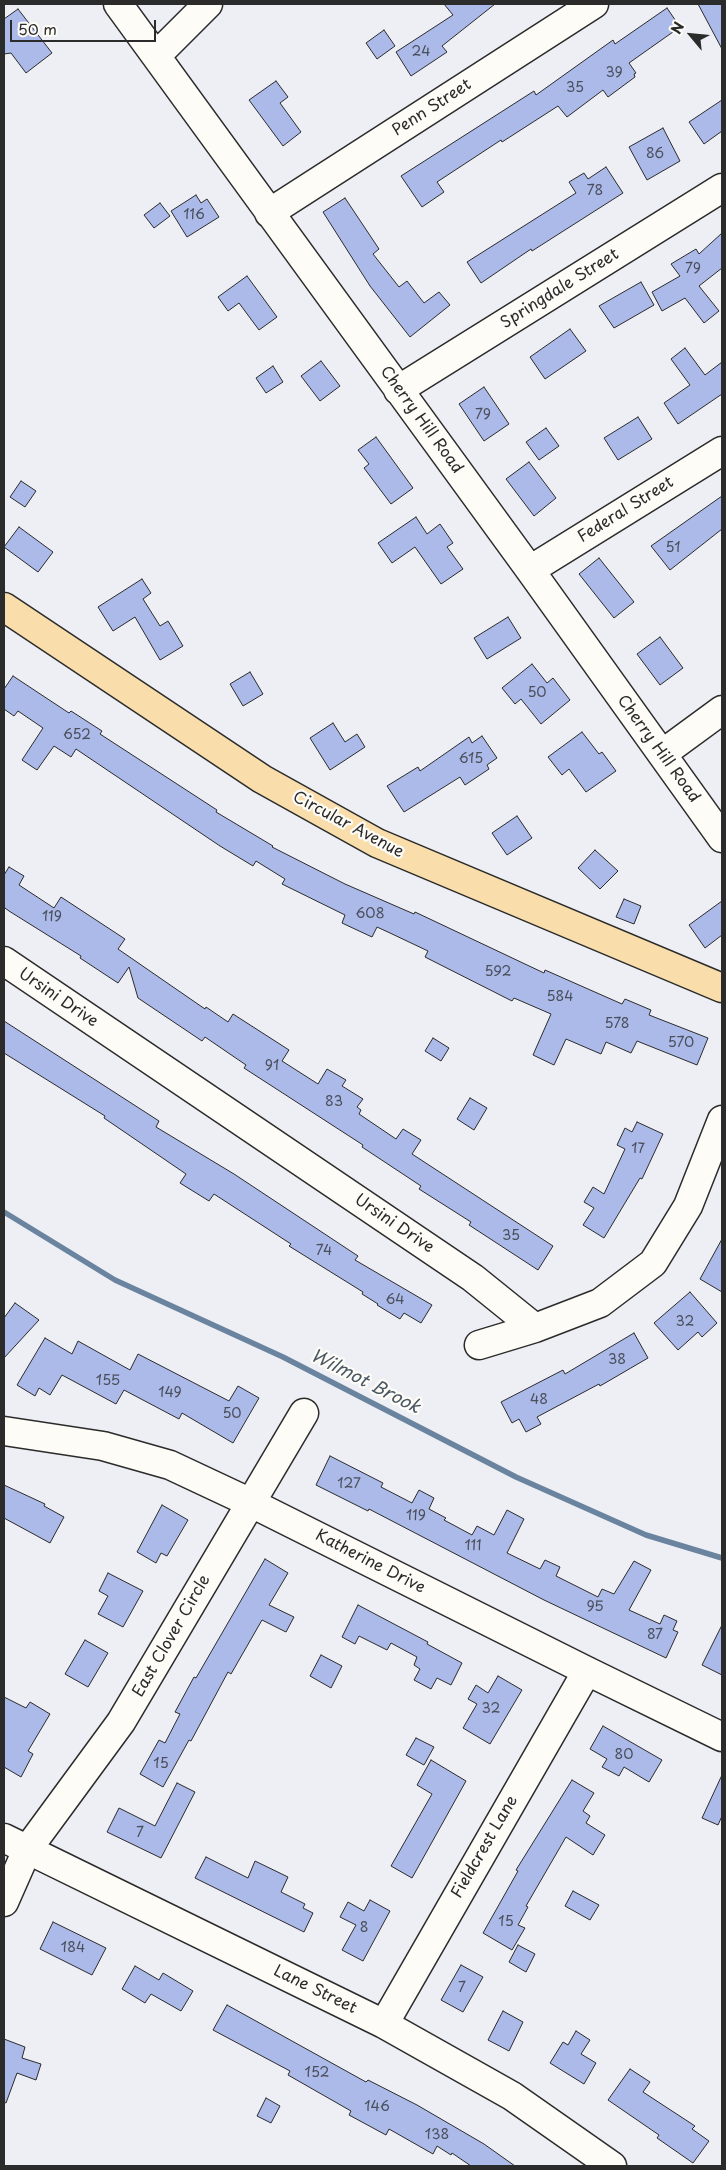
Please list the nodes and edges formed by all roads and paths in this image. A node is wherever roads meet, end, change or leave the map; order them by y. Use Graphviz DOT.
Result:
graph roads {
  1 [pos="118,4"];
  2 [pos="208,4"];
  3 [pos="594,4"];
  4 [pos="156,56"];
  5 [pos="722,188"];
  6 [pos="269,213"];
  7 [pos="398,390"];
  8 [pos="722,451"];
  9 [pos="530,570"];
  10 [pos="4,607"];
  11 [pos="722,710"];
  12 [pos="662,754"];
  13 [pos="722,838"];
  14 [pos="4,961"];
  15 [pos="722,988"];
  16 [pos="722,1120"];
  17 [pos="535,1328"];
  18 [pos="479,1345"];
  19 [pos="304,1413"];
  20 [pos="4,1431"];
  21 [pos="251,1502"];
  22 [pos="587,1671"];
  23 [pos="722,1737"];
  24 [pos="16,1844"];
  25 [pos="4,1902"];
  26 [pos="384,2024"];
  27 [pos="612,2166"];
  1 -- 4 [label="street, Cherry Hill Road"];
  2 -- 4 [label="street"];
  3 -- 6 [label="street, Penn Street"];
  4 -- 6 [label="street, Cherry Hill Road"];
  5 -- 7 [label="street, Springdale Street"];
  6 -- 7 [label="street, Cherry Hill Road"];
  7 -- 9 [label="street, Cherry Hill Road"];
  8 -- 9 [label="street, Federal Street"];
  9 -- 12 [label="street, Cherry Hill Road"];
  10 -- 15 [label="main road, Circular Avenue"];
  11 -- 12 [label="street"];
  12 -- 13 [label="street, Cherry Hill Road"];
  14 -- 17 [label="street, Ursini Drive"];
  16 -- 17 [label="street"];
  17 -- 18 [label="street"];
  19 -- 21 [label="street, East Clover Circle"];
  20 -- 21 [label="street, Katherine Drive"];
  21 -- 22 [label="street, Katherine Drive"];
  21 -- 24 [label="street, East Clover Circle"];
  22 -- 23 [label="street, Katherine Drive"];
  22 -- 26 [label="street, Fieldcrest Lane"];
  24 -- 25 [label="street, East Clover Circle"];
  24 -- 26 [label="street, Lane Street"];
  26 -- 27 [label="street, Lane Street"];
}
